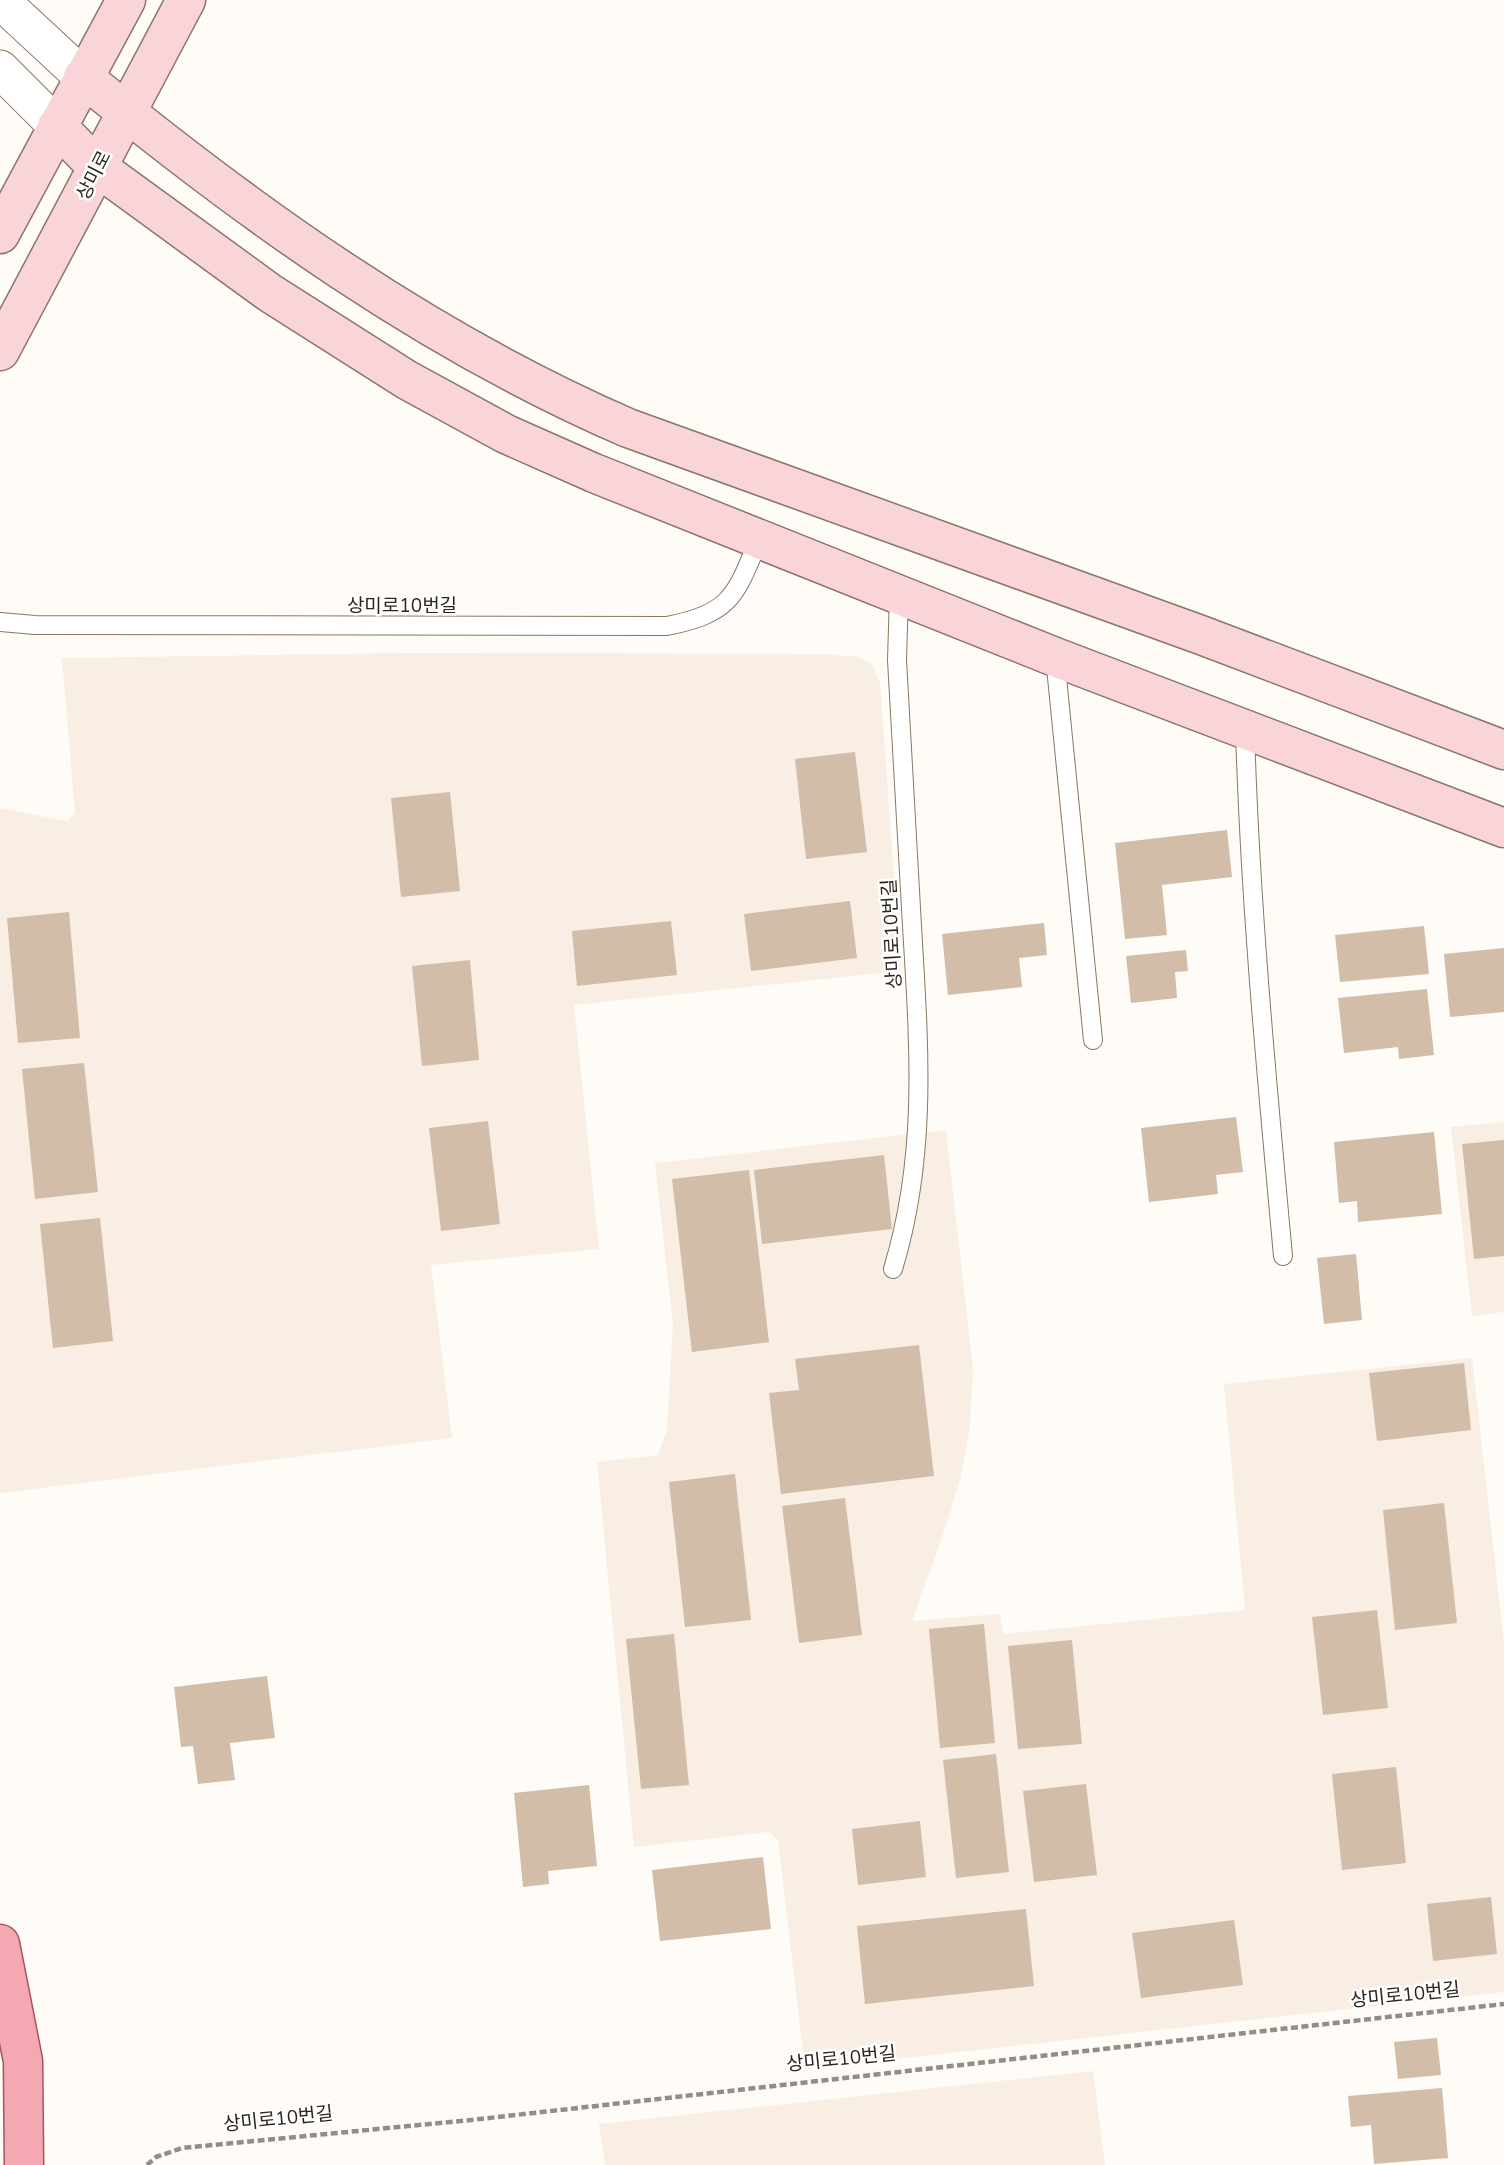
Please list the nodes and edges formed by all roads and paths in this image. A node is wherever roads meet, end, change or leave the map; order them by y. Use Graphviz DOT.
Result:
graph roads {
  1 [pos="0,0"];
  2 [pos="127,0"];
  3 [pos="186,0"];
  4 [pos="0,69"];
  5 [pos="83,77"];
  6 [pos="125,111"];
  7 [pos="57,126"];
  8 [pos="97,167"];
  9 [pos="0,234"];
  10 [pos="0,351"];
  11 [pos="759,539"];
  12 [pos="899,594"];
  13 [pos="0,622"];
  14 [pos="1055,657"];
  15 [pos="1245,729"];
  16 [pos="1504,750"];
  17 [pos="1504,828"];
  18 [pos="1093,1040"];
  19 [pos="1283,1256"];
  20 [pos="893,1269"];
  21 [pos="0,1944"];
  22 [pos="1504,2004"];
  23 [pos="24,2165"];
  24 [pos="147,2165"];
  1 -- 5 [label="street"];
  2 -- 5 [label="street"];
  3 -- 6 [label="street, 상미로"];
  4 -- 7 [label="street"];
  5 -- 6 [label="street"];
  5 -- 7 [label="street"];
  6 -- 8 [label="street, 상미로"];
  6 -- 16 [label="street"];
  7 -- 8 [label="street"];
  7 -- 9 [label="street"];
  8 -- 10 [label="street, 상미로"];
  8 -- 11 [label="street"];
  11 -- 12 [label="street"];
  11 -- 13 [label="lane, 상미로10번길"];
  12 -- 14 [label="street"];
  12 -- 20 [label="lane, 상미로10번길"];
  14 -- 15 [label="street"];
  14 -- 18 [label="lane"];
  15 -- 17 [label="street"];
  15 -- 19 [label="lane"];
  21 -- 23 [label="main road"];
  22 -- 24 [label="path, 상미로10번길"];
}
